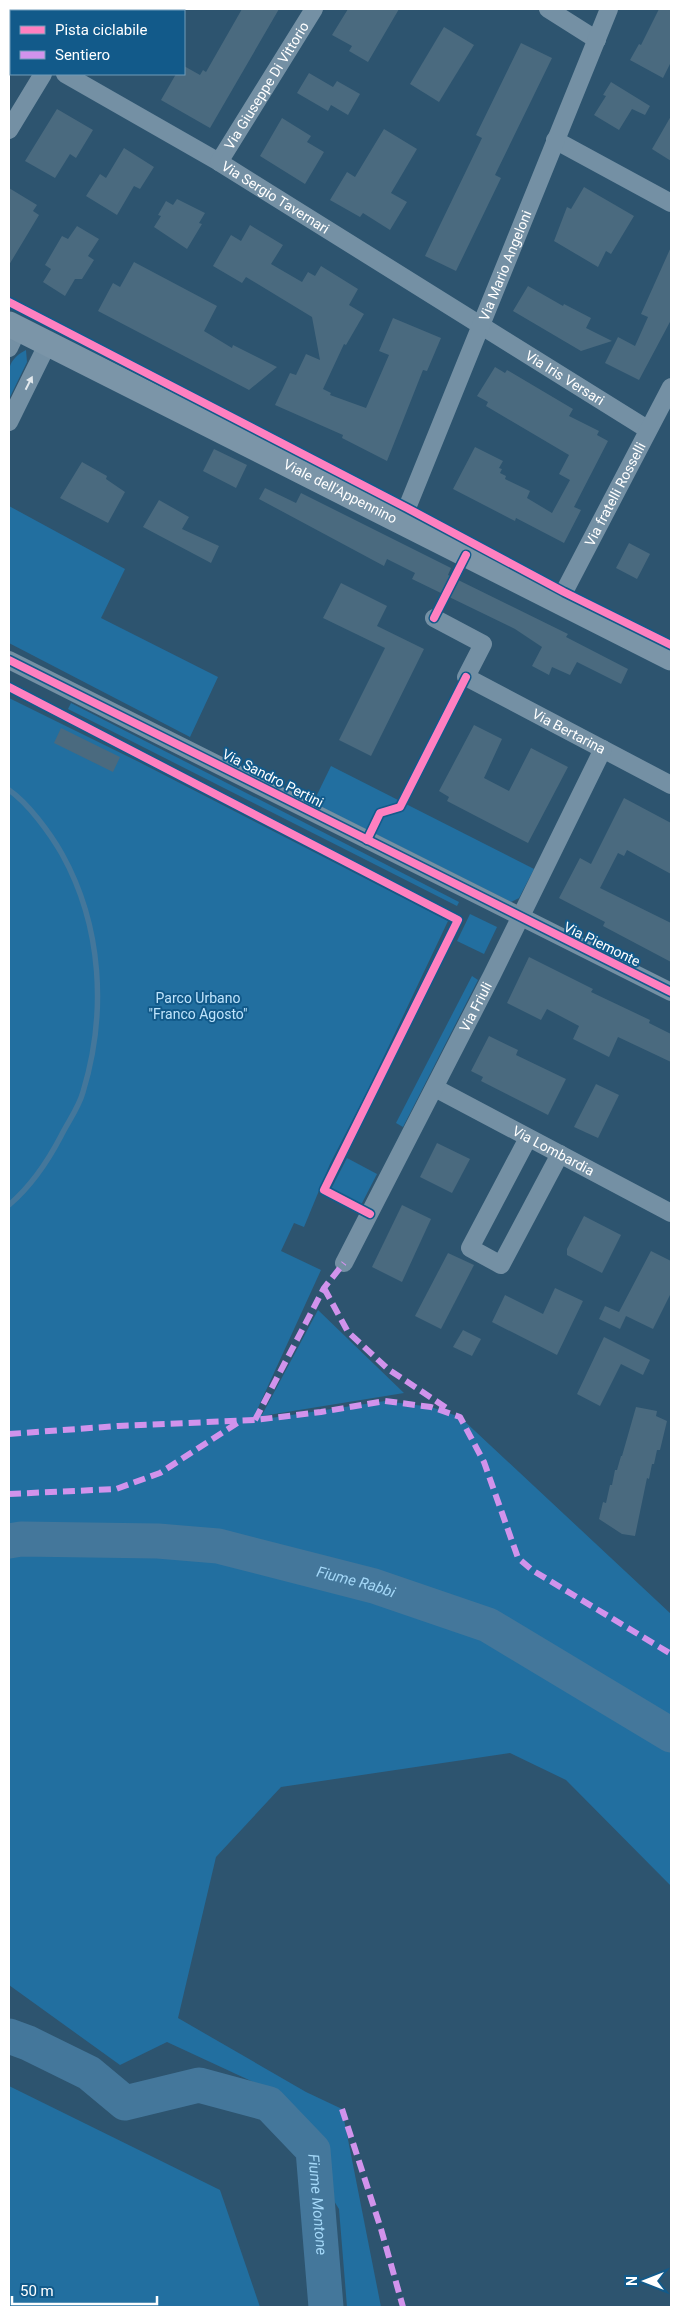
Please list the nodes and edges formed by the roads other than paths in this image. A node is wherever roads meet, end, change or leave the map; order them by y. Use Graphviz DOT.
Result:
graph roads {
  1 [pos="314,9"];
  2 [pos="548,9"];
  3 [pos="609,9"];
  4 [pos="597,40"];
  5 [pos="42,75"];
  6 [pos="67,75"];
  7 [pos="9,130"];
  8 [pos="556,140"];
  9 [pos="219,162"];
  10 [pos="671,203"];
  11 [pos="481,326"];
  12 [pos="12,334"];
  13 [pos="48,343"];
  14 [pos="671,387"];
  15 [pos="9,422"];
  16 [pos="647,429"];
  17 [pos="399,520"];
  18 [pos="557,600"];
  19 [pos="434,618"];
  20 [pos="671,658"];
  21 [pos="10,659"];
  22 [pos="603,749"];
  23 [pos="671,785"];
  24 [pos="521,918"];
  25 [pos="671,992"];
  26 [pos="435,1088"];
  27 [pos="528,1138"];
  28 [pos="560,1154"];
  29 [pos="671,1213"];
  30 [pos="344,1264"];
  1 -- 9 [label="street, Via Giuseppe Di Vittorio"];
  2 -- 4 [label="street"];
  3 -- 4 [label="street, Via Mario Angeloni"];
  4 -- 8 [label="street, Via Mario Angeloni"];
  5 -- 7 [label="street"];
  6 -- 9 [label="street, Via Sergio Tavernari"];
  8 -- 10 [label="street"];
  8 -- 11 [label="street, Via Mario Angeloni"];
  9 -- 11 [label="street, Via Sergio Tavernari"];
  11 -- 16 [label="street, Via Iris Versari"];
  11 -- 17 [label="street, Via Mario Angeloni"];
  12 -- 13 [label="main road, Viale dell'Appennino"];
  15 -- 13 [label="street, one-way"];
  13 -- 17 [label="main road, Viale dell'Appennino"];
  14 -- 16 [label="street, Via fratelli Rosselli"];
  16 -- 18 [label="street, Via fratelli Rosselli"];
  17 -- 18 [label="main road, Viale dell'Appennino"];
  18 -- 20 [label="main road, Viale dell'Appennino"];
  19 -- 22 [label="street, Via Bertarina"];
  21 -- 24 [label="street, Via Sandro Pertini"];
  22 -- 23 [label="street, Via Bertarina"];
  22 -- 24 [label="street, Via Friuli"];
  24 -- 25 [label="street, Via Piemonte"];
  24 -- 26 [label="street, Via Friuli"];
  26 -- 27 [label="street, Via Lombardia"];
  26 -- 30 [label="street, Via Friuli"];
  27 -- 28 [label="street, Via Lombardia"];
  27 -- 28 [label="street"];
  28 -- 29 [label="street, Via Lombardia"];
}
